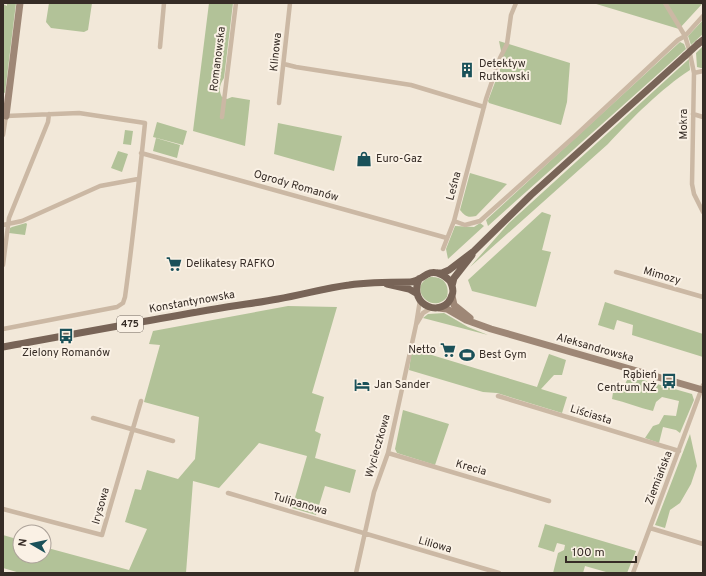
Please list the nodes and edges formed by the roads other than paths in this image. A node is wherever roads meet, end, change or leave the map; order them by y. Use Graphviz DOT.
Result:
graph roads {
  1 [pos="20,3"];
  2 [pos="164,3"];
  3 [pos="236,3"];
  4 [pos="290,3"];
  5 [pos="516,3"];
  6 [pos="665,3"];
  7 [pos="703,16"];
  8 [pos="685,36"];
  9 [pos="701,42"];
  10 [pos="160,47"];
  11 [pos="284,64"];
  12 [pos="703,71"];
  13 [pos="694,73"];
  14 [pos="279,103"];
  15 [pos="484,107"];
  16 [pos="49,114"];
  17 [pos="693,114"];
  18 [pos="6,116"];
  19 [pos="222,117"];
  20 [pos="703,117"];
  21 [pos="3,135"];
  22 [pos="141,153"];
  23 [pos="138,179"];
  24 [pos="703,210"];
  25 [pos="454,221"];
  26 [pos="6,224"];
  27 [pos="447,238"];
  28 [pos="443,249"];
  29 [pos="474,251"];
  30 [pos="3,266"];
  31 [pos="616,272"];
  32 [pos="438,273"];
  33 [pos="419,279"];
  34 [pos="385,283"];
  35 [pos="452,286"];
  36 [pos="416,293"];
  37 [pos="452,296"];
  38 [pos="703,297"];
  39 [pos="420,300"];
  40 [pos="431,308"];
  41 [pos="439,308"];
  42 [pos="416,325"];
  43 [pos="481,326"];
  44 [pos="3,329"];
  45 [pos="3,347"];
  46 [pos="702,388"];
  47 [pos="498,396"];
  48 [pos="141,401"];
  49 [pos="93,418"];
  50 [pos="133,429"];
  51 [pos="173,441"];
  52 [pos="679,451"];
  53 [pos="388,453"];
  54 [pos="228,493"];
  55 [pos="549,501"];
  56 [pos="3,509"];
  57 [pos="650,528"];
  58 [pos="365,534"];
  59 [pos="703,544"];
  60 [pos="356,573"];
  61 [pos="500,573"];
  62 [pos="633,573"];
  1 -- 18 [label="main road"];
  2 -- 10 [label="street"];
  3 -- 19 [label="street, Romanowska"];
  4 -- 11 [label="street, Klinowa"];
  5 -- 15 [label="street, Leśna"];
  6 -- 8 [label="street, Mokra"];
  7 -- 8 [label="street"];
  8 -- 13 [label="street, Mokra"];
  8 -- 25 [label="street"];
  9 -- 29 [label="main road, bridge"];
  11 -- 14 [label="street, Klinowa"];
  11 -- 15 [label="street"];
  12 -- 13 [label="street"];
  13 -- 17 [label="street, Mokra"];
  15 -- 25 [label="street, Leśna"];
  16 -- 18 [label="street"];
  16 -- 22 [label="street"];
  16 -- 26 [label="street"];
  17 -- 20 [label="street"];
  17 -- 24 [label="street, Mokra"];
  18 -- 21 [label="street"];
  22 -- 23 [label="street"];
  22 -- 27 [label="street, Ogrody Romanów"];
  23 -- 26 [label="street"];
  23 -- 44 [label="street"];
  25 -- 27 [label="street, Leśna"];
  26 -- 30 [label="street"];
  27 -- 28 [label="street, Leśna"];
  29 -- 32 [label="main road"];
  29 -- 35 [label="main road"];
  31 -- 38 [label="street, Mimozy"];
  32 -- 33 [label="main road, 475"];
  32 -- 35 [label="main road"];
  33 -- 34 [label="main road, Konstantynowska / 475"];
  33 -- 36 [label="main road"];
  34 -- 36 [label="main road, Konstantynowska / 475"];
  34 -- 45 [label="main road, Konstantynowska / 475"];
  35 -- 37 [label="main road"];
  36 -- 39 [label="main road"];
  37 -- 41 [label="main road"];
  37 -- 43 [label="main road, Aleksandrowska"];
  39 -- 40 [label="main road"];
  39 -- 42 [label="street, Wycieczkowa"];
  40 -- 41 [label="main road"];
  40 -- 42 [label="street, Wycieczkowa"];
  41 -- 43 [label="main road, Aleksandrowska"];
  42 -- 53 [label="street, Wycieczkowa"];
  43 -- 46 [label="main road, Aleksandrowska"];
  46 -- 52 [label="street, Ziemiańska"];
  47 -- 52 [label="street, Liściasta"];
  48 -- 50 [label="street, Irysowa"];
  49 -- 50 [label="street"];
  50 -- 51 [label="street"];
  50 -- 56 [label="street, Irysowa"];
  52 -- 57 [label="street, Ziemiańska"];
  53 -- 55 [label="street, Krecia"];
  53 -- 58 [label="street, Wycieczkowa"];
  54 -- 58 [label="street, Tulipanowa"];
  57 -- 59 [label="street"];
  57 -- 62 [label="street, Ziemiańska"];
  58 -- 60 [label="street, Wycieczkowa"];
  58 -- 61 [label="street, Liliowa"];
}
